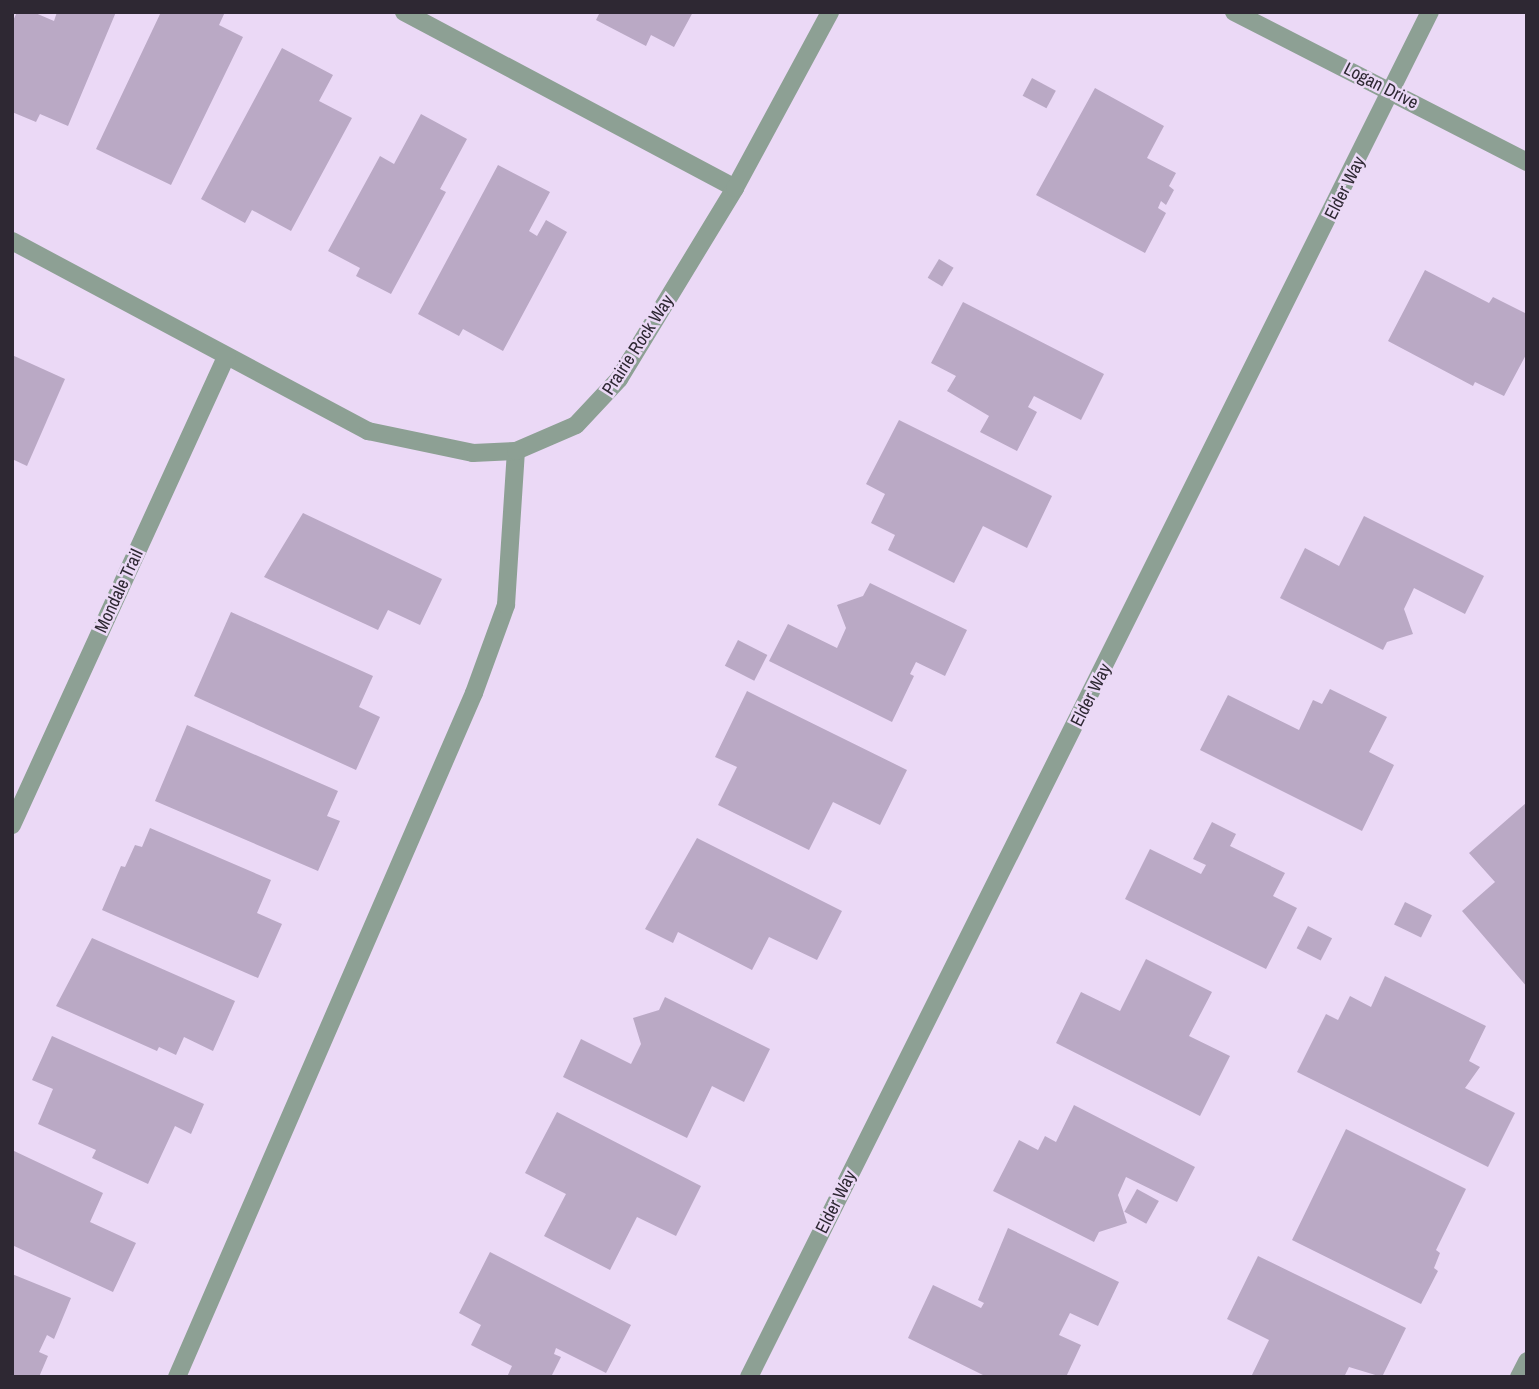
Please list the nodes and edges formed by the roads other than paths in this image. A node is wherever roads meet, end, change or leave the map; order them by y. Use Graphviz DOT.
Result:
graph roads {
  1 [pos="404,12"];
  2 [pos="830,12"];
  3 [pos="1234,12"];
  4 [pos="1430,12"];
  5 [pos="1394,92"];
  6 [pos="1527,162"];
  7 [pos="736,188"];
  8 [pos="12,241"];
  9 [pos="226,357"];
  10 [pos="516,451"];
  11 [pos="12,825"];
  12 [pos="1527,1361"];
  13 [pos="177,1377"];
  14 [pos="749,1377"];
  15 [pos="1519,1377"];
  1 -- 7 [label="street"];
  2 -- 7 [label="street, Prairie Rock Way"];
  3 -- 5 [label="street, Logan Drive"];
  4 -- 5 [label="street, Elder Way"];
  5 -- 6 [label="street, Logan Drive"];
  5 -- 14 [label="street, Elder Way"];
  7 -- 10 [label="street, Prairie Rock Way"];
  8 -- 9 [label="street, Prairie Rock Way"];
  9 -- 10 [label="street, Prairie Rock Way"];
  9 -- 11 [label="street, Mondale Trail"];
  10 -- 13 [label="street"];
  12 -- 15 [label="street"];
}
